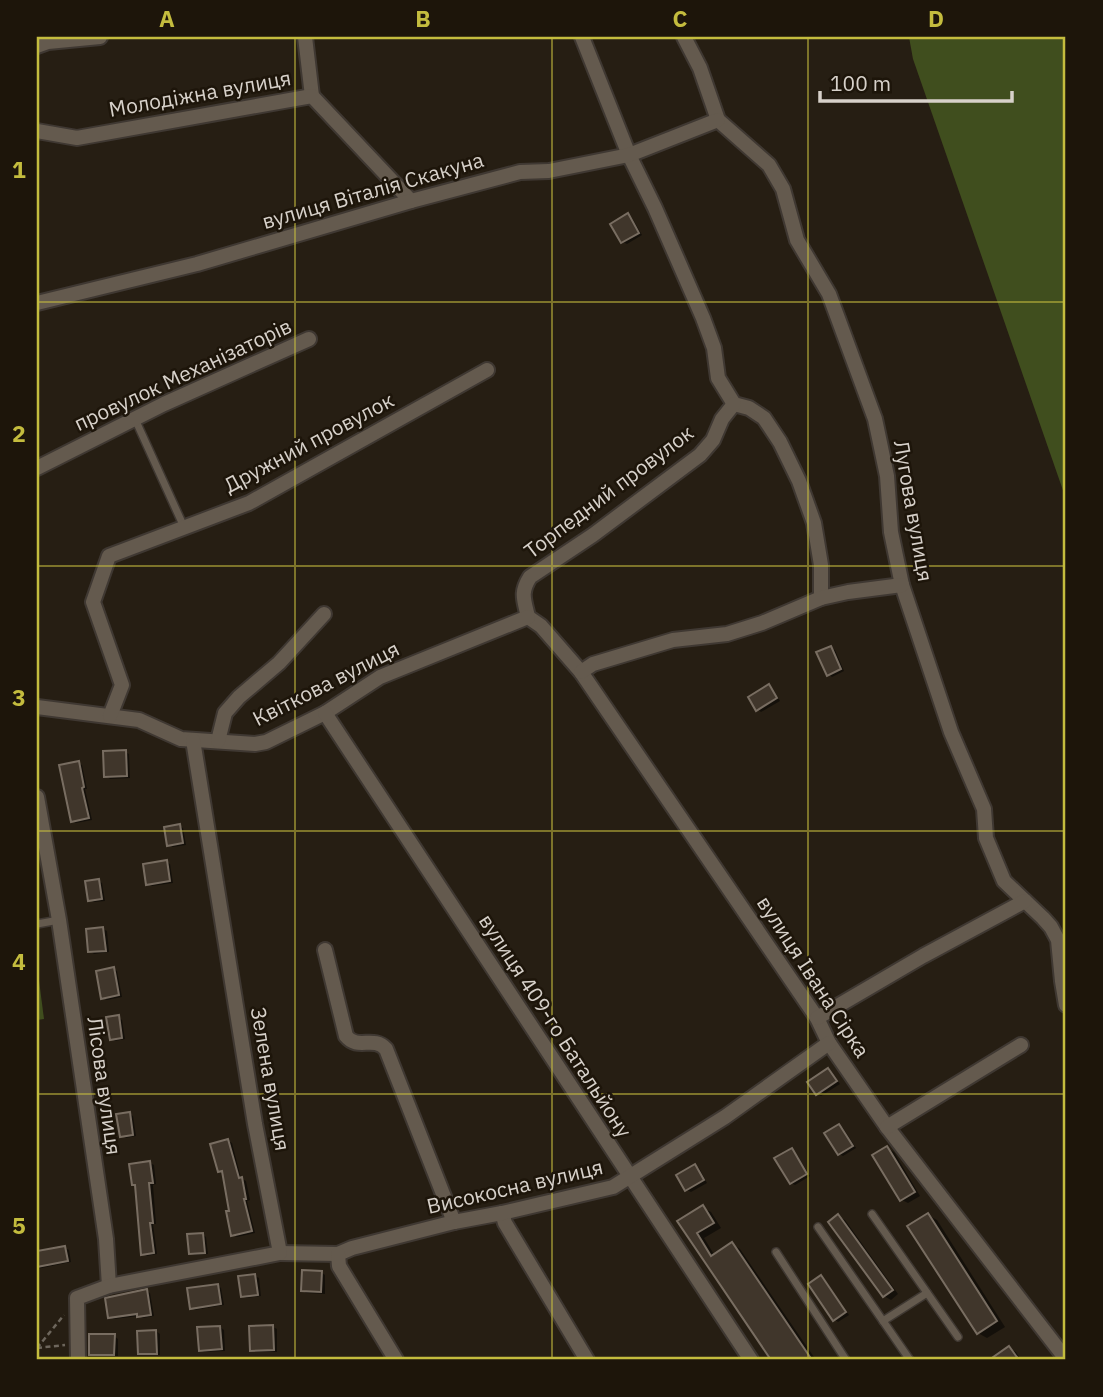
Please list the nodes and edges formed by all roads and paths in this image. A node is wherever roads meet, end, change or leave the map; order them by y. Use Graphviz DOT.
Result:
graph roads {
  1 [pos="100,37"];
  2 [pos="305,37"];
  3 [pos="582,37"];
  4 [pos="684,37"];
  5 [pos="37,46"];
  6 [pos="312,96"];
  7 [pos="718,120"];
  8 [pos="37,131"];
  9 [pos="629,155"];
  10 [pos="411,201"];
  11 [pos="37,303"];
  12 [pos="309,339"];
  13 [pos="487,370"];
  14 [pos="734,404"];
  15 [pos="135,419"];
  16 [pos="37,468"];
  17 [pos="184,528"];
  18 [pos="902,584"];
  19 [pos="821,598"];
  20 [pos="324,614"];
  21 [pos="528,617"];
  22 [pos="581,671"];
  23 [pos="37,707"];
  24 [pos="325,713"];
  25 [pos="110,716"];
  26 [pos="193,740"];
  27 [pos="218,741"];
  28 [pos="37,797"];
  29 [pos="1025,901"];
  30 [pos="59,920"];
  31 [pos="37,924"];
  32 [pos="325,950"];
  33 [pos="1066,1005"];
  34 [pos="817,1018"];
  35 [pos="829,1043"];
  36 [pos="1021,1045"];
  37 [pos="887,1127"];
  38 [pos="630,1178"];
  39 [pos="502,1213"];
  40 [pos="872,1214"];
  41 [pos="454,1222"];
  42 [pos="818,1227"];
  43 [pos="776,1252"];
  44 [pos="280,1253"];
  45 [pos="338,1254"];
  46 [pos="109,1286"];
  47 [pos="927,1293"];
  48 [pos="77,1298"];
  49 [pos="883,1321"];
  50 [pos="958,1337"];
  51 [pos="78,1343"];
  52 [pos="37,1348"];
  53 [pos="1066,1359"];
  54 [pos="78,1360"];
  55 [pos="396,1360"];
  56 [pos="587,1360"];
  57 [pos="751,1360"];
  58 [pos="846,1360"];
  59 [pos="910,1360"];
  1 -- 5 [label="street"];
  2 -- 6 [label="street"];
  3 -- 9 [label="street"];
  4 -- 7 [label="street, Лугова вулиця"];
  6 -- 8 [label="street, Молодіжна вулиця"];
  6 -- 10 [label="street, Молодіжна вулиця"];
  7 -- 9 [label="street, вулиця Віталія Скакуна"];
  7 -- 18 [label="street, Лугова вулиця"];
  9 -- 10 [label="street, вулиця Віталія Скакуна"];
  9 -- 14 [label="street"];
  10 -- 11 [label="street, вулиця Віталія Скакуна"];
  12 -- 15 [label="street, провулок Механізаторів"];
  13 -- 17 [label="street, Дружний провулок"];
  14 -- 19 [label="street"];
  14 -- 21 [label="street, Торпедний провулок"];
  15 -- 16 [label="street, провулок Механізаторів"];
  15 -- 17 [label="lane"];
  17 -- 25 [label="street, Дружний провулок"];
  18 -- 19 [label="street"];
  18 -- 29 [label="street, Лугова вулиця"];
  19 -- 22 [label="street"];
  20 -- 27 [label="street, Квіткова вулиця"];
  21 -- 22 [label="street, вулиця Івана Сірка"];
  21 -- 24 [label="street, Квіткова вулиця"];
  22 -- 34 [label="street, вулиця Івана Сірка"];
  23 -- 25 [label="street, Квіткова вулиця"];
  24 -- 27 [label="street, Квіткова вулиця"];
  24 -- 38 [label="street, вулиця 409-го Батальйону"];
  25 -- 26 [label="street, Квіткова вулиця"];
  26 -- 27 [label="street, Квіткова вулиця"];
  26 -- 44 [label="street, Зелена вулиця"];
  28 -- 30 [label="street, Лісова вулиця"];
  29 -- 33 [label="street, Лугова вулиця"];
  29 -- 34 [label="street"];
  30 -- 31 [label="lane"];
  30 -- 46 [label="street, Лісова вулиця"];
  32 -- 41 [label="street"];
  34 -- 35 [label="street, вулиця Івана Сірка"];
  35 -- 37 [label="street, вулиця Івана Сірка"];
  35 -- 38 [label="street, Високосна вулиця"];
  36 -- 37 [label="street"];
  37 -- 53 [label="street, вулиця Івана Сірка"];
  38 -- 39 [label="street, Високосна вулиця"];
  38 -- 57 [label="street, вулиця 409-го Батальйону"];
  39 -- 41 [label="street, Високосна вулиця"];
  39 -- 56 [label="street"];
  40 -- 47 [label="lane"];
  41 -- 45 [label="street, Високосна вулиця"];
  42 -- 49 [label="lane"];
  43 -- 58 [label="lane"];
  44 -- 45 [label="street, Високосна вулиця"];
  44 -- 46 [label="street"];
  45 -- 55 [label="street"];
  46 -- 48 [label="street"];
  47 -- 49 [label="lane"];
  47 -- 50 [label="lane"];
  48 -- 51 [label="street"];
  48 -- 52 [label="path"];
  49 -- 59 [label="lane"];
  51 -- 52 [label="path"];
  51 -- 54 [label="street"];
}
